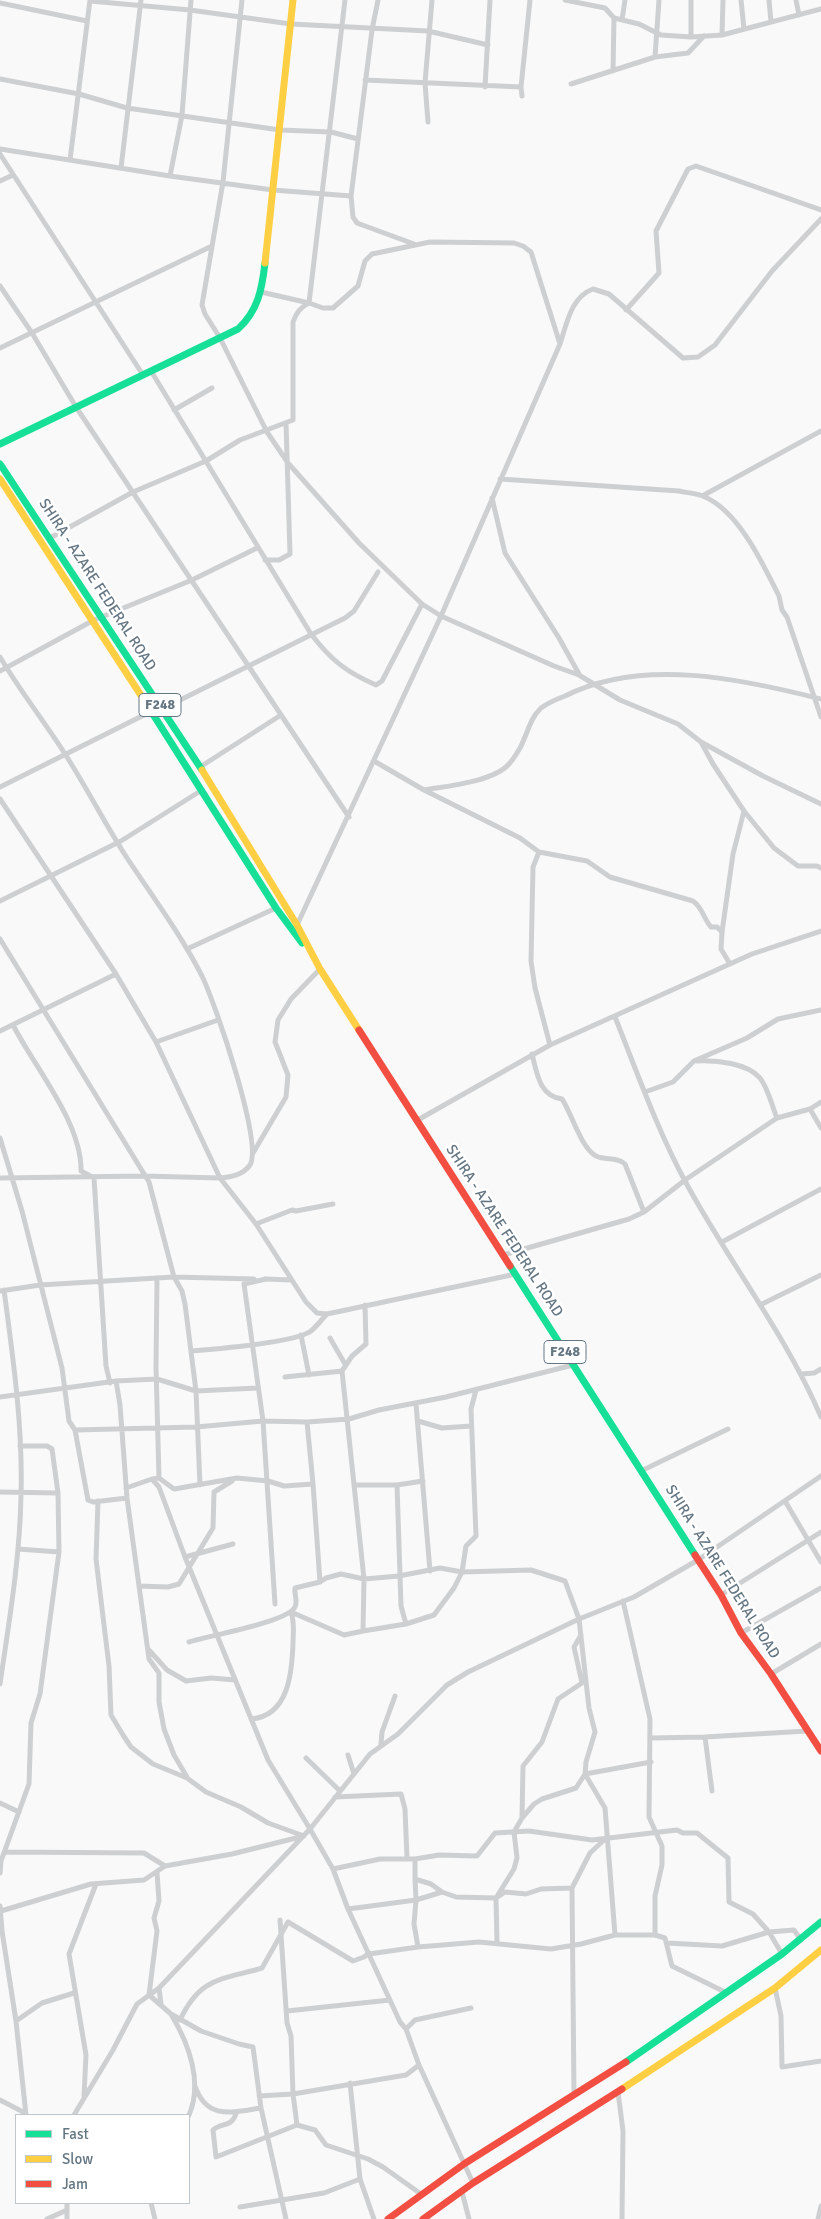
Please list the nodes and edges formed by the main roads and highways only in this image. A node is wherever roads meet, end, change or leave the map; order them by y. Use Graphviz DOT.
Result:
graph roads {
  1 [pos="293,0"];
  2 [pos="0,444"];
  3 [pos="0,464"];
  4 [pos="0,479"];
  5 [pos="310,952"];
  6 [pos="821,1751"];
  7 [pos="821,1922"];
  8 [pos="821,1950"];
  9 [pos="388,2219"];
  10 [pos="423,2219"];
  1 -- 2 [label="main road"];
  3 -- 5 [label="main road, SHIRA - AZARE FEDERAL ROAD / F248"];
  4 -- 5 [label="main road, SHIRA - AZARE FEDERAL ROAD / F248"];
  5 -- 6 [label="main road, SHIRA - AZARE FEDERAL ROAD / F248"];
  7 -- 9 [label="main road"];
  8 -- 10 [label="main road"];
}
